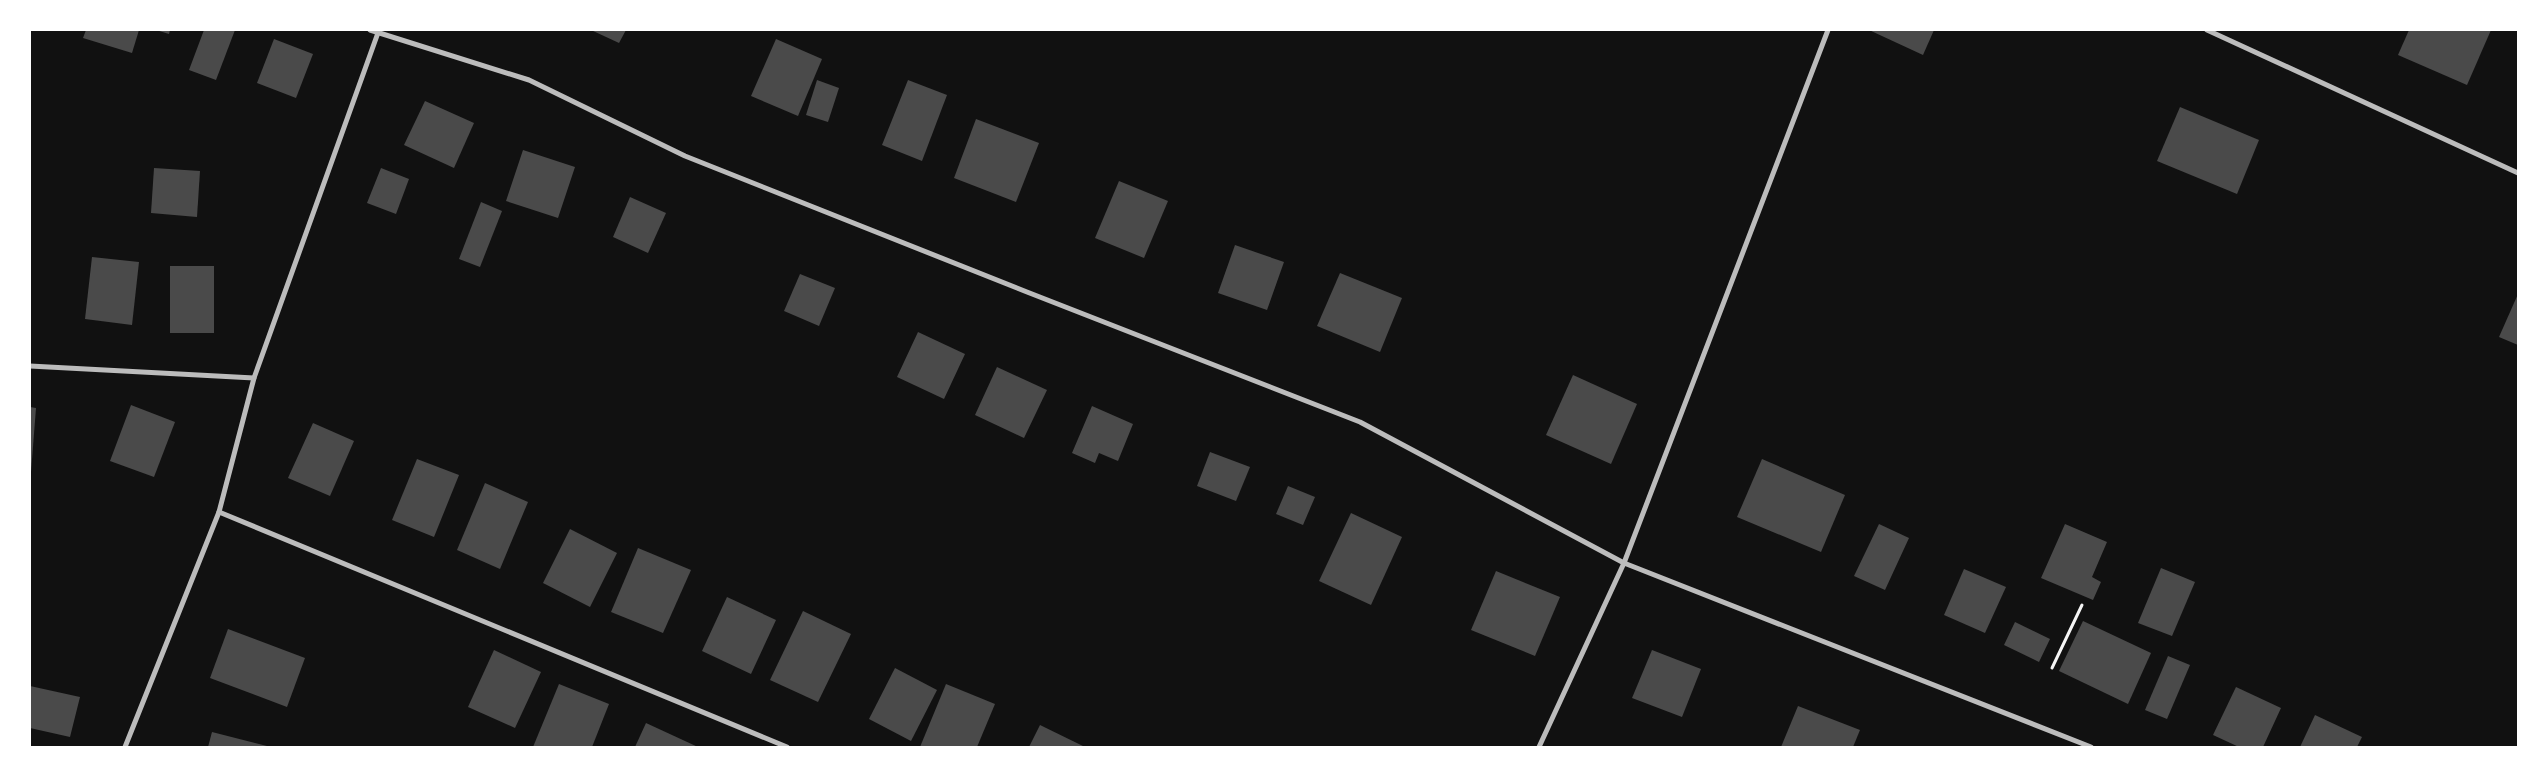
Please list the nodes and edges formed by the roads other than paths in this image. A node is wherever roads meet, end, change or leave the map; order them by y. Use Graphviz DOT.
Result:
graph roads {
  1 [pos="370,30"];
  2 [pos="1828,30"];
  3 [pos="2206,30"];
  4 [pos="379,32"];
  5 [pos="2518,174"];
  6 [pos="30,366"];
  7 [pos="254,378"];
  8 [pos="219,512"];
  9 [pos="1624,563"];
  10 [pos="125,747"];
  11 [pos="788,747"];
  12 [pos="1539,747"];
  13 [pos="2091,747"];
  1 -- 4 [label="street"];
  2 -- 9 [label="street"];
  3 -- 5 [label="street"];
  4 -- 7 [label="street"];
  4 -- 9 [label="street"];
  6 -- 7 [label="street"];
  7 -- 8 [label="street"];
  8 -- 10 [label="street"];
  8 -- 11 [label="street"];
  9 -- 12 [label="street"];
  9 -- 13 [label="street"];
}
